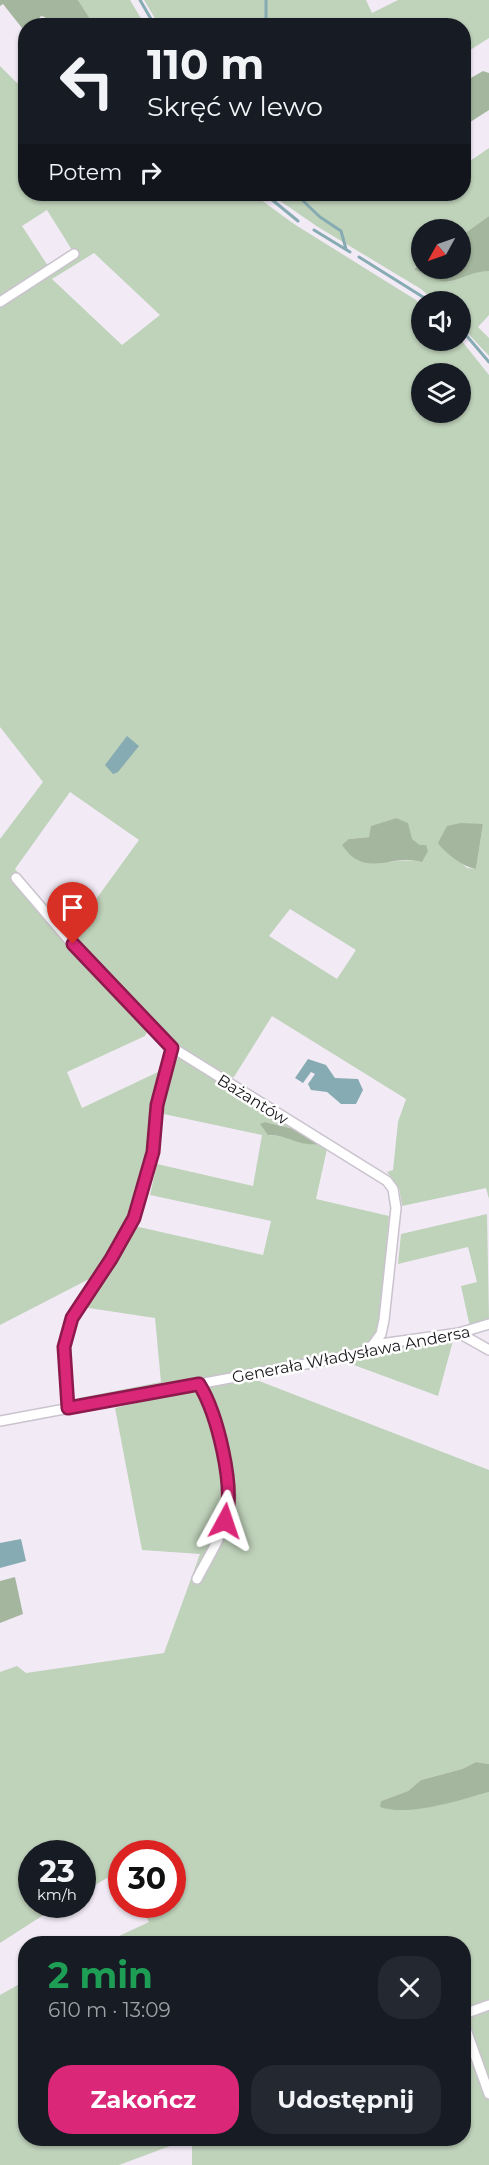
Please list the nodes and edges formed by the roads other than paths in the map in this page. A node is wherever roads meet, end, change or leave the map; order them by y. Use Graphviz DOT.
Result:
graph roads {
  1 [pos="74,254"];
  2 [pos="0,302"];
  3 [pos="16,878"];
  4 [pos="172,1048"];
  5 [pos="489,1324"];
  6 [pos="459,1333"];
  7 [pos="373,1346"];
  8 [pos="489,1350"];
  9 [pos="199,1384"];
  10 [pos="68,1408"];
  11 [pos="0,1421"];
  12 [pos="197,1579"];
  13 [pos="489,2005"];
  14 [pos="471,2011"];
  15 [pos="471,2044"];
  16 [pos="489,2094"];
  1 -- 2 [label="street"];
  3 -- 4 [label="street, Bażantów"];
  4 -- 7 [label="street, Bażantów"];
  4 -- 10 [label="street"];
  5 -- 6 [label="street, Generała Władysława Andersa"];
  6 -- 7 [label="street, Generała Władysława Andersa"];
  6 -- 8 [label="street"];
  7 -- 9 [label="street, Generała Władysława Andersa"];
  9 -- 10 [label="street, Generała Władysława Andersa"];
  9 -- 12 [label="street"];
  10 -- 11 [label="street, Generała Władysława Andersa"];
  13 -- 14 [label="street"];
  15 -- 16 [label="street"];
}
